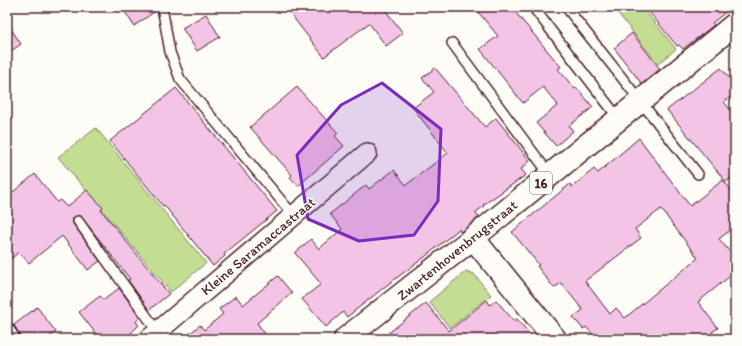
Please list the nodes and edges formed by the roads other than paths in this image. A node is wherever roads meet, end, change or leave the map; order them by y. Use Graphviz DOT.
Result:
graph roads {
  1 [pos="162,7"];
  2 [pos="533,7"];
  3 [pos="566,7"];
  4 [pos="735,24"];
  5 [pos="452,43"];
  6 [pos="640,102"];
  7 [pos="619,119"];
  8 [pos="367,153"];
  9 [pos="698,174"];
  10 [pos="550,175"];
  11 [pos="294,216"];
  12 [pos="78,221"];
  13 [pos="473,238"];
  14 [pos="7,326"];
  15 [pos="153,335"];
  16 [pos="16,339"];
  17 [pos="345,339"];
  18 [pos="555,339"];
  1 -- 11 [label="lane"];
  2 -- 7 [label="lane"];
  3 -- 6 [label="lane"];
  4 -- 6 [label="main road, Zwartenhovenbrugstraat / 16"];
  5 -- 10 [label="lane"];
  6 -- 7 [label="main road, Zwartenhovenbrugstraat / 16"];
  6 -- 9 [label="lane"];
  7 -- 10 [label="main road, Zwartenhovenbrugstraat / 16"];
  8 -- 11 [label="street, Kleine Saramaccastraat"];
  10 -- 13 [label="main road, Zwartenhovenbrugstraat / 16"];
  11 -- 15 [label="street, Kleine Saramaccastraat"];
  12 -- 15 [label="lane"];
  13 -- 17 [label="main road, Zwartenhovenbrugstraat / 16"];
  13 -- 18 [label="main road"];
  14 -- 16 [label="lane"];
}
